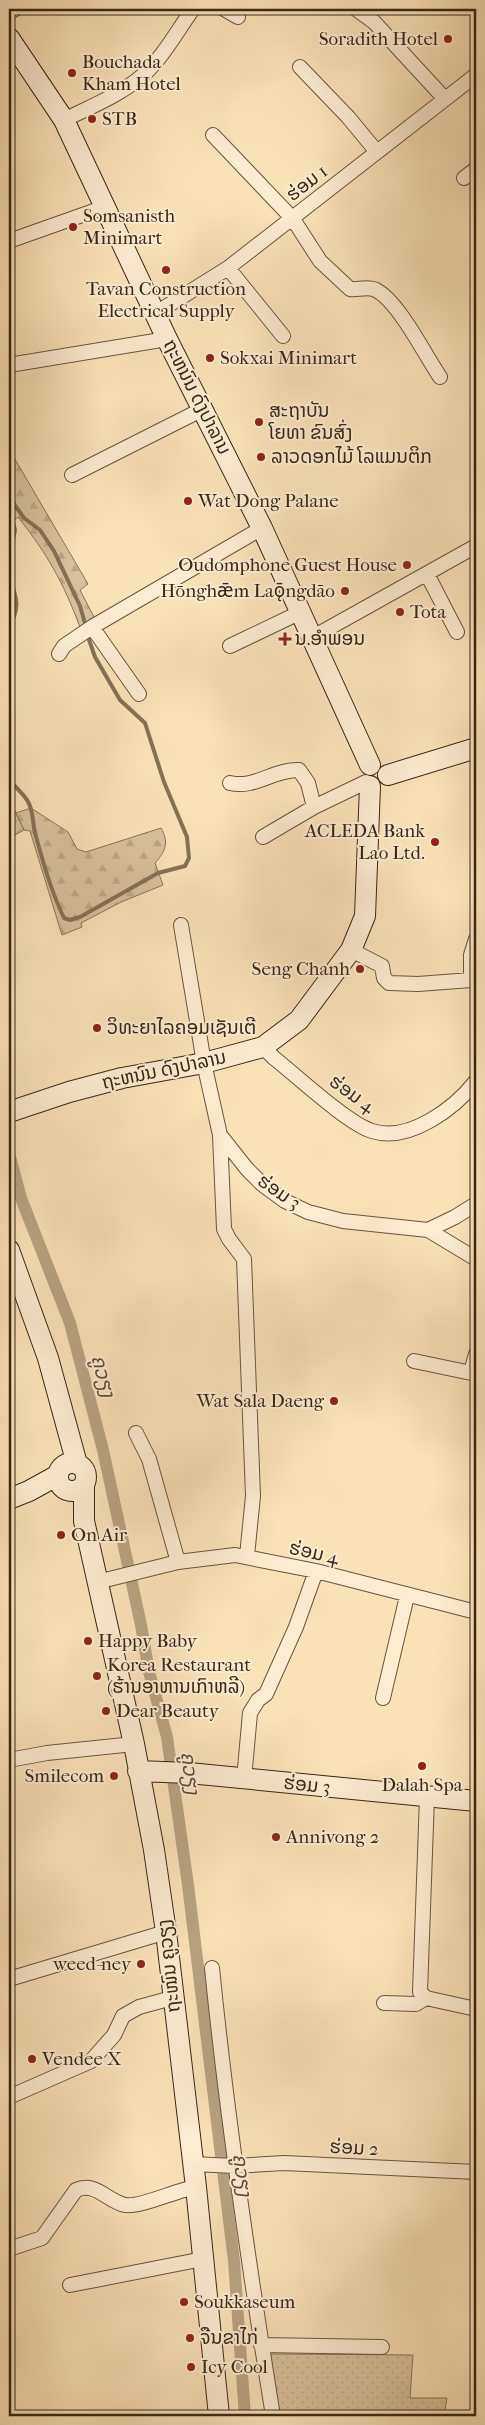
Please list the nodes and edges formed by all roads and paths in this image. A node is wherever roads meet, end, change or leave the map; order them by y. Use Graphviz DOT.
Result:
graph roads {
  1 [pos="15,9"];
  2 [pos="193,9"];
  3 [pos="224,9"];
  4 [pos="356,9"];
  5 [pos="9,13"];
  6 [pos="238,17"];
  7 [pos="9,38"];
  8 [pos="300,67"];
  9 [pos="476,77"];
  10 [pos="445,100"];
  11 [pos="64,120"];
  12 [pos="213,135"];
  13 [pos="377,152"];
  14 [pos="476,169"];
  15 [pos="464,178"];
  16 [pos="105,207"];
  17 [pos="293,219"];
  18 [pos="9,241"];
  19 [pos="228,268"];
  20 [pos="156,313"];
  21 [pos="283,336"];
  22 [pos="167,339"];
  23 [pos="9,365"];
  24 [pos="440,377"];
  25 [pos="203,409"];
  26 [pos="72,475"];
  27 [pos="262,528"];
  28 [pos="476,546"];
  29 [pos="426,574"];
  30 [pos="301,612"];
  31 [pos="97,625"];
  32 [pos="457,632"];
  33 [pos="313,637"];
  34 [pos="230,646"];
  35 [pos="59,654"];
  36 [pos="138,694"];
  37 [pos="474,754"];
  38 [pos="369,778"];
  39 [pos="230,783"];
  40 [pos="314,807"];
  41 [pos="263,836"];
  42 [pos="181,925"];
  43 [pos="476,940"];
  44 [pos="351,950"];
  45 [pos="474,980"];
  46 [pos="263,1047"];
  47 [pos="204,1063"];
  48 [pos="476,1081"];
  49 [pos="9,1112"];
  50 [pos="220,1134"];
  51 [pos="476,1204"];
  52 [pos="428,1230"];
  53 [pos="9,1250"];
  54 [pos="476,1259"];
  55 [pos="476,1354"];
  56 [pos="414,1361"];
  57 [pos="474,1373"];
  58 [pos="136,1434"];
  59 [pos="68,1479"];
  60 [pos="9,1499"];
  61 [pos="248,1556"];
  62 [pos="178,1562"];
  63 [pos="316,1572"];
  64 [pos="103,1581"];
  65 [pos="407,1596"];
  66 [pos="476,1612"];
  67 [pos="382,1698"];
  68 [pos="134,1744"];
  69 [pos="9,1760"];
  70 [pos="144,1771"];
  71 [pos="244,1779"];
  72 [pos="426,1797"];
  73 [pos="476,1801"];
  74 [pos="166,1932"];
  75 [pos="212,1968"];
  76 [pos="9,1979"];
  77 [pos="172,1998"];
  78 [pos="426,1998"];
  79 [pos="384,2003"];
  80 [pos="476,2009"];
  81 [pos="9,2096"];
  82 [pos="197,2164"];
  83 [pos="233,2166"];
  84 [pos="476,2172"];
  85 [pos="196,2187"];
  86 [pos="9,2249"];
  87 [pos="203,2259"];
  88 [pos="70,2285"];
  89 [pos="261,2345"];
  90 [pos="382,2347"];
  91 [pos="219,2416"];
  92 [pos="273,2416"];
  1 -- 5 [label="street"];
  2 -- 11 [label="street"];
  3 -- 6 [label="street"];
  4 -- 10 [label="street"];
  7 -- 11 [label="street, ຖະຫນົນ ດົງປາລານ"];
  8 -- 13 [label="street"];
  9 -- 10 [label="street, ຮ່ອມ 1"];
  10 -- 13 [label="street, ຮ່ອມ 1"];
  11 -- 16 [label="street, ຖະຫນົນ ດົງປາລານ"];
  12 -- 17 [label="street"];
  13 -- 17 [label="street, ຮ່ອມ 1"];
  14 -- 15 [label="street"];
  16 -- 18 [label="street"];
  16 -- 20 [label="street, ຖະຫນົນ ດົງປາລານ"];
  17 -- 19 [label="street, ຮ່ອມ 1"];
  17 -- 24 [label="street"];
  19 -- 20 [label="street, ຮ່ອມ 1"];
  19 -- 21 [label="street"];
  20 -- 22 [label="street, ຖະຫນົນ ດົງປາລານ"];
  22 -- 23 [label="street"];
  22 -- 25 [label="street, ຖະຫນົນ ດົງປາລານ"];
  25 -- 26 [label="street"];
  25 -- 27 [label="street, ຖະຫນົນ ດົງປາລານ"];
  27 -- 30 [label="street, ຖະຫນົນ ດົງປາລານ"];
  27 -- 31 [label="street"];
  28 -- 29 [label="street"];
  29 -- 32 [label="street"];
  29 -- 33 [label="street"];
  30 -- 33 [label="street, ຖະຫນົນ ດົງປາລານ"];
  30 -- 34 [label="street"];
  31 -- 35 [label="street"];
  31 -- 36 [label="street"];
  33 -- 38 [label="street, ຖະຫນົນ ດົງປາລານ"];
  37 -- 38 [label="street"];
  38 -- 40 [label="street"];
  38 -- 44 [label="street, ຖະຫນົນ ດົງປາລານ"];
  39 -- 40 [label="street"];
  40 -- 41 [label="street"];
  42 -- 47 [label="street, ຮ່ອມ 3"];
  43 -- 45 [label="street"];
  44 -- 45 [label="street"];
  44 -- 46 [label="street, ຖະຫນົນ ດົງປາລານ"];
  46 -- 47 [label="street, ຖະຫນົນ ດົງປາລານ"];
  46 -- 48 [label="street, ຮ່ອມ 4"];
  47 -- 49 [label="street, ຖະຫນົນ ດົງປາລານ"];
  47 -- 50 [label="street, ຮ່ອມ 3"];
  50 -- 52 [label="street, ຮ່ອມ 3"];
  50 -- 61 [label="street"];
  51 -- 52 [label="street"];
  52 -- 54 [label="street"];
  53 -- 59 [label="street, ຖະໜົນ ຄູວຽງ"];
  55 -- 57 [label="street"];
  56 -- 57 [label="street"];
  58 -- 62 [label="street"];
  59 -- 60 [label="street"];
  59 -- 64 [label="street, ຖະໜົນ ຄູວຽງ"];
  61 -- 62 [label="street, ຮ່ອມ 4"];
  61 -- 63 [label="street, ຮ່ອມ 4"];
  62 -- 64 [label="street, ຮ່ອມ 4"];
  63 -- 65 [label="street, ຮ່ອມ 4"];
  63 -- 71 [label="street"];
  64 -- 68 [label="street, ຖະໜົນ ຄູວຽງ"];
  65 -- 66 [label="street, ຮ່ອມ 4"];
  65 -- 67 [label="street"];
  68 -- 69 [label="street"];
  68 -- 70 [label="street, ຖະໜົນ ຄູວຽງ"];
  70 -- 71 [label="street, ຮ່ອມ 3"];
  70 -- 74 [label="street, ຖະໜົນ ຄູວຽງ"];
  71 -- 72 [label="street, ຮ່ອມ 3"];
  72 -- 73 [label="street, ຮ່ອມ 3"];
  72 -- 78 [label="street"];
  74 -- 76 [label="street"];
  74 -- 77 [label="street, ຖະໜົນ ຄູວຽງ"];
  75 -- 83 [label="street"];
  77 -- 81 [label="street"];
  77 -- 82 [label="street, ຖະໜົນ ຄູວຽງ"];
  78 -- 79 [label="street"];
  78 -- 80 [label="street"];
  82 -- 83 [label="street, ຮ່ອມ 2"];
  82 -- 85 [label="street, ຖະໜົນ ຄູວຽງ"];
  83 -- 84 [label="street, ຮ່ອມ 2"];
  83 -- 89 [label="street"];
  85 -- 86 [label="street"];
  85 -- 87 [label="street, ຖະໜົນ ຄູວຽງ"];
  87 -- 88 [label="street"];
  87 -- 91 [label="street, ຖະໜົນ ຄູວຽງ"];
  89 -- 90 [label="street"];
  89 -- 92 [label="street"];
}
